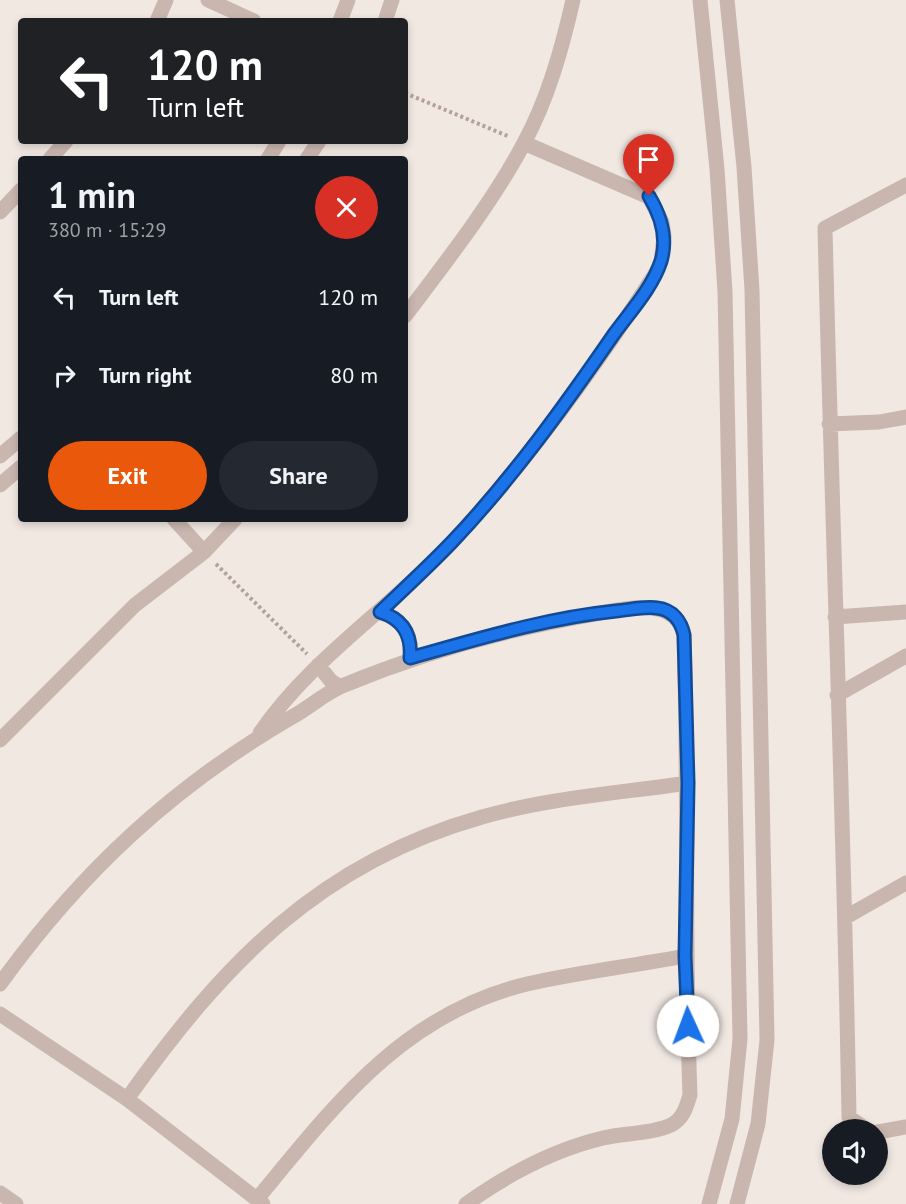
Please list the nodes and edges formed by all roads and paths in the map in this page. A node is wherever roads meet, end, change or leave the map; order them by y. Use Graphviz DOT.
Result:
graph roads {
  1 [pos="166,0"];
  2 [pos="208,0"];
  3 [pos="348,0"];
  4 [pos="392,0"];
  5 [pos="573,0"];
  6 [pos="700,0"];
  7 [pos="727,0"];
  8 [pos="158,18"];
  9 [pos="247,18"];
  10 [pos="341,18"];
  11 [pos="386,18"];
  12 [pos="408,94"];
  13 [pos="524,143"];
  14 [pos="63,144"];
  15 [pos="53,156"];
  16 [pos="906,185"];
  17 [pos="18,193"];
  18 [pos="0,212"];
  19 [pos="408,312"];
  20 [pos="906,417"];
  21 [pos="829,424"];
  22 [pos="18,441"];
  23 [pos="0,456"];
  24 [pos="18,470"];
  25 [pos="0,485"];
  26 [pos="177,522"];
  27 [pos="232,522"];
  28 [pos="204,552"];
  29 [pos="380,612"];
  30 [pos="906,612"];
  31 [pos="835,616"];
  32 [pos="906,656"];
  33 [pos="410,658"];
  34 [pos="318,665"];
  35 [pos="340,687"];
  36 [pos="837,694"];
  37 [pos="257,738"];
  38 [pos="0,740"];
  39 [pos="688,783"];
  40 [pos="906,883"];
  41 [pos="846,916"];
  42 [pos="685,956"];
  43 [pos="0,984"];
  44 [pos="0,1014"];
  45 [pos="127,1099"];
  46 [pos="850,1119"];
  47 [pos="906,1127"];
  48 [pos="888,1130"];
  49 [pos="0,1192"];
  50 [pos="260,1201"];
  51 [pos="16,1204"];
  52 [pos="466,1204"];
  53 [pos="709,1204"];
  54 [pos="737,1204"];
  1 -- 8 [label="street"];
  2 -- 9 [label="street"];
  3 -- 10 [label="street"];
  4 -- 11 [label="street"];
  5 -- 13 [label="street"];
  6 -- 53 [label="street"];
  7 -- 54 [label="street"];
  12 -- 13 [label="path"];
  13 -- 19 [label="street"];
  13 -- 29 [label="street"];
  14 -- 15 [label="street"];
  16 -- 21 [label="street"];
  17 -- 18 [label="street"];
  20 -- 21 [label="street"];
  21 -- 31 [label="street"];
  22 -- 23 [label="street"];
  24 -- 25 [label="street"];
  26 -- 28 [label="street"];
  27 -- 28 [label="street"];
  28 -- 34 [label="path"];
  28 -- 38 [label="street"];
  29 -- 33 [label="street"];
  29 -- 34 [label="street"];
  30 -- 31 [label="street"];
  31 -- 36 [label="street"];
  32 -- 36 [label="street"];
  33 -- 35 [label="street"];
  33 -- 39 [label="street"];
  34 -- 35 [label="street"];
  34 -- 37 [label="street"];
  35 -- 37 [label="street"];
  36 -- 41 [label="street"];
  37 -- 43 [label="street"];
  39 -- 42 [label="street"];
  39 -- 45 [label="street"];
  40 -- 41 [label="street"];
  41 -- 46 [label="street"];
  42 -- 50 [label="street"];
  42 -- 52 [label="street"];
  44 -- 45 [label="street"];
  45 -- 50 [label="street"];
  47 -- 48 [label="street"];
  49 -- 51 [label="street"];
}
